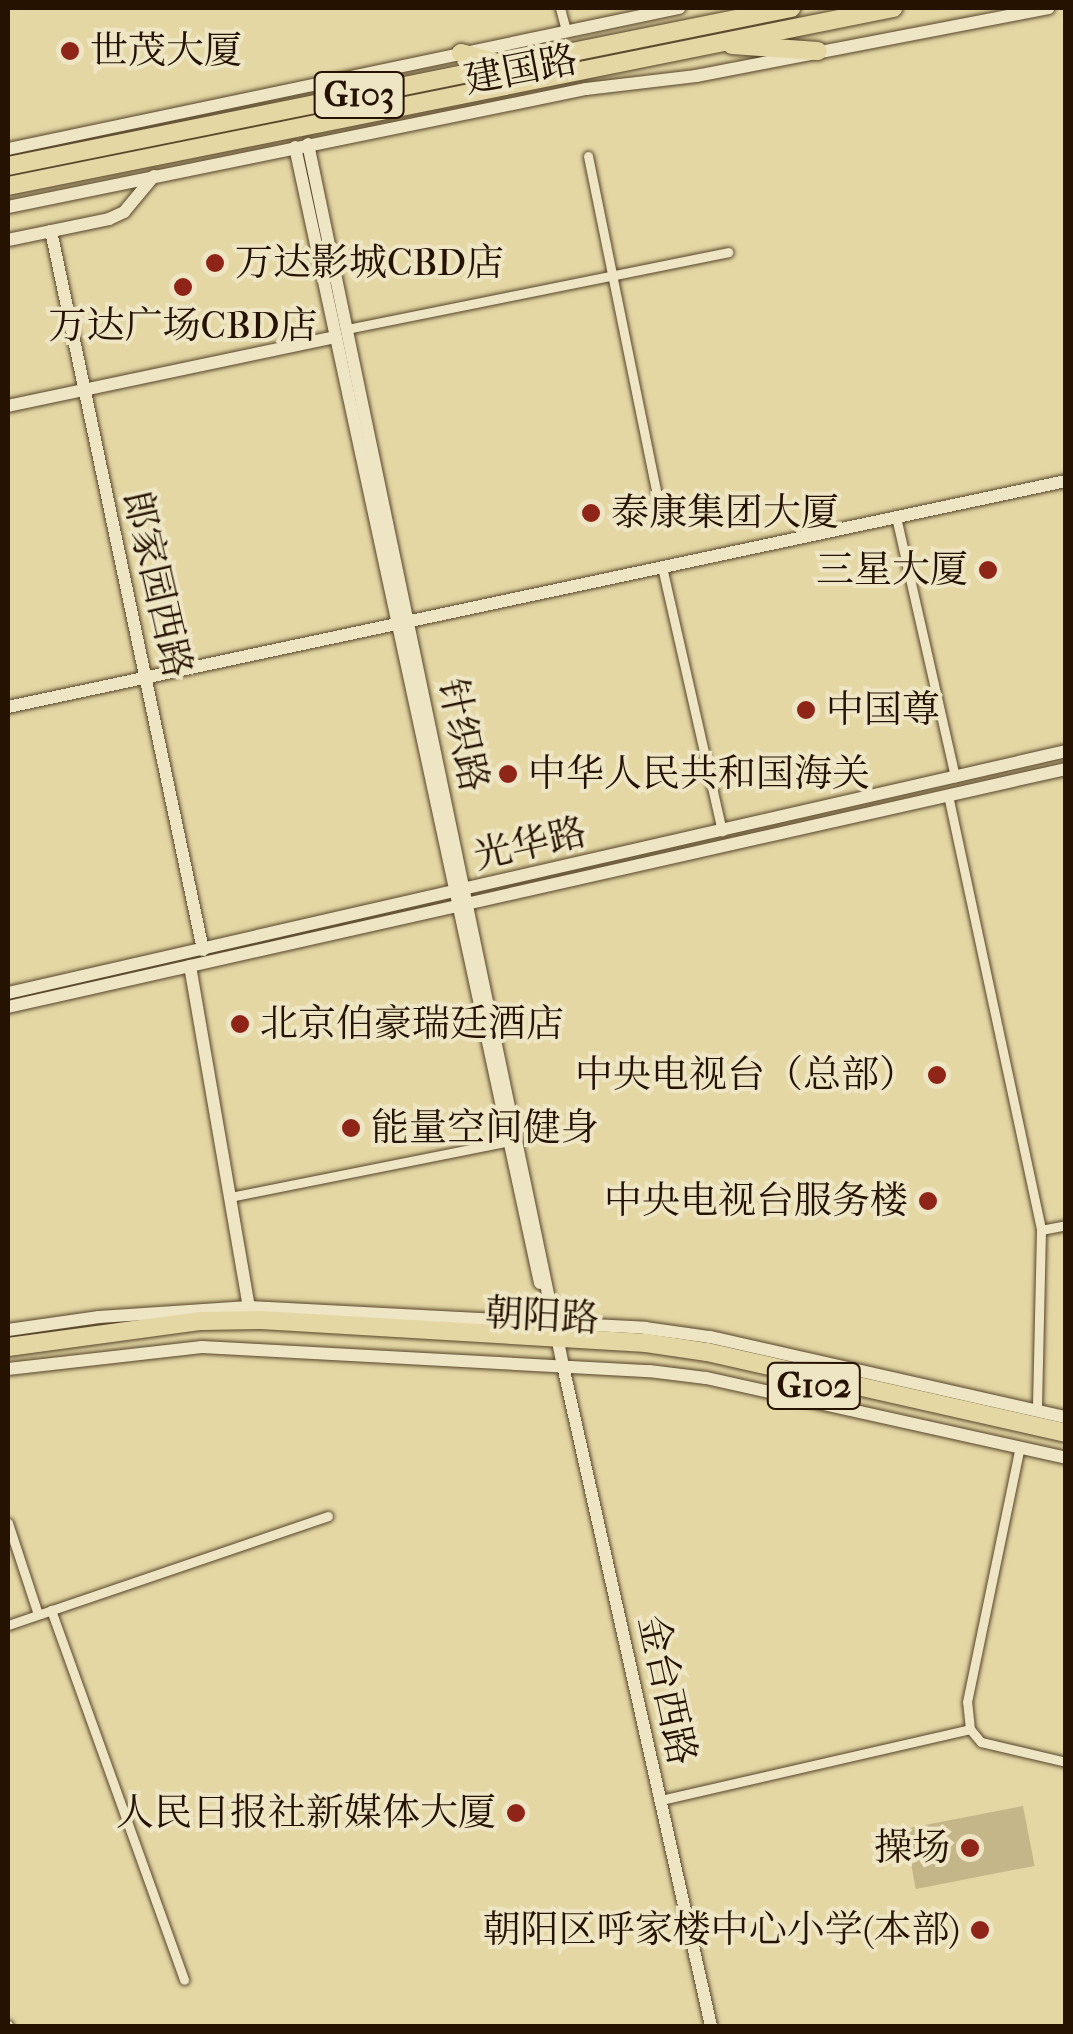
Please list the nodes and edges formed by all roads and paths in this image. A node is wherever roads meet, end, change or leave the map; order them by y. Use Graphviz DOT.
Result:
graph roads {
  1 [pos="560,8"];
  2 [pos="679,8"];
  3 [pos="740,8"];
  4 [pos="791,8"];
  5 [pos="893,8"];
  6 [pos="1049,8"];
  7 [pos="966,14"];
  8 [pos="566,31"];
  9 [pos="711,33"];
  10 [pos="686,48"];
  11 [pos="818,51"];
  12 [pos="461,53"];
  13 [pos="772,60"];
  14 [pos="508,65"];
  15 [pos="301,146"];
  16 [pos="8,149"];
  17 [pos="588,156"];
  18 [pos="8,166"];
  19 [pos="154,176"];
  20 [pos="8,186"];
  21 [pos="8,207"];
  22 [pos="51,231"];
  23 [pos="8,240"];
  24 [pos="728,252"];
  25 [pos="612,276"];
  26 [pos="341,333"];
  27 [pos="82,390"];
  28 [pos="8,406"];
  29 [pos="1066,481"];
  30 [pos="662,515"];
  31 [pos="896,517"];
  32 [pos="662,567"];
  33 [pos="402,622"];
  34 [pos="148,676"];
  35 [pos="8,707"];
  36 [pos="1066,751"];
  37 [pos="1066,768"];
  38 [pos="955,777"];
  39 [pos="948,795"];
  40 [pos="722,830"];
  41 [pos="460,898"];
  42 [pos="204,950"];
  43 [pos="190,966"];
  44 [pos="8,993"];
  45 [pos="8,1006"];
  46 [pos="513,1140"];
  47 [pos="230,1197"];
  48 [pos="1066,1225"];
  49 [pos="1041,1230"];
  50 [pos="249,1307"];
  51 [pos="201,1327"];
  52 [pos="8,1330"];
  53 [pos="556,1340"];
  54 [pos="8,1347"];
  55 [pos="8,1356"];
  56 [pos="8,1369"];
  57 [pos="1037,1410"];
  58 [pos="1066,1417"];
  59 [pos="1066,1433"];
  60 [pos="1066,1444"];
  61 [pos="1020,1446"];
  62 [pos="1066,1458"];
  63 [pos="328,1516"];
  64 [pos="8,1524"];
  65 [pos="51,1610"];
  66 [pos="38,1614"];
  67 [pos="8,1625"];
  68 [pos="970,1729"];
  69 [pos="1066,1762"];
  70 [pos="660,1800"];
  71 [pos="184,1980"];
  72 [pos="710,2026"];
  1 -- 8 [label="street"];
  2 -- 8 [label="street, 建国路"];
  3 -- 9 [label="highway"];
  4 -- 9 [label="highway, 建国路 / G103"];
  5 -- 9 [label="highway, 建国路 / G103"];
  6 -- 7 [label="street, 建国路"];
  7 -- 11 [label="street, 建国路"];
  8 -- 12 [label="street, 建国路"];
  9 -- 10 [label="highway, 建国路 / G103"];
  9 -- 11 [label="highway"];
  9 -- 14 [label="highway, 建国路 / G103"];
  10 -- 13 [label="highway"];
  10 -- 20 [label="highway, 建国路 / G103"];
  11 -- 13 [label="street, 建国路"];
  12 -- 14 [label="highway"];
  12 -- 16 [label="street, 建国路"];
  13 -- 15 [label="street, 建国路"];
  14 -- 18 [label="highway, 建国路 / G103"];
  15 -- 19 [label="street, 建国路"];
  15 -- 26 [label="street, 针织路"];
  17 -- 25 [label="street"];
  19 -- 21 [label="street, 建国路"];
  19 -- 22 [label="street"];
  22 -- 23 [label="street"];
  22 -- 27 [label="street, 郎家园西路"];
  24 -- 25 [label="street"];
  25 -- 26 [label="street"];
  25 -- 30 [label="street"];
  26 -- 27 [label="street"];
  26 -- 33 [label="street, 针织路"];
  27 -- 28 [label="street"];
  27 -- 34 [label="street, 郎家园西路"];
  29 -- 31 [label="street"];
  31 -- 32 [label="street"];
  31 -- 38 [label="street"];
  32 -- 33 [label="street"];
  32 -- 40 [label="street"];
  33 -- 34 [label="street"];
  33 -- 41 [label="street, 针织路"];
  34 -- 35 [label="street"];
  34 -- 42 [label="street, 郎家园西路"];
  36 -- 38 [label="street, 光华路"];
  37 -- 39 [label="street, 光华路"];
  38 -- 40 [label="street, 光华路"];
  39 -- 41 [label="street, 光华路"];
  39 -- 49 [label="street"];
  40 -- 41 [label="street, 光华路"];
  41 -- 42 [label="street, 光华路"];
  41 -- 43 [label="street, 光华路"];
  41 -- 46 [label="street, 针织路"];
  42 -- 44 [label="street, 光华路"];
  43 -- 45 [label="street, 光华路"];
  43 -- 47 [label="street"];
  46 -- 47 [label="street"];
  46 -- 53 [label="street, 针织路"];
  47 -- 50 [label="street"];
  48 -- 49 [label="street"];
  49 -- 57 [label="street"];
  50 -- 51 [label="street, 朝阳路"];
  50 -- 53 [label="street, 朝阳路"];
  51 -- 52 [label="street, 朝阳路"];
  51 -- 53 [label="street, 朝阳路"];
  51 -- 53 [label="highway, 朝阳路 / G102"];
  51 -- 54 [label="highway, 朝阳路 / G102"];
  51 -- 55 [label="highway, 朝阳路 / G102"];
  51 -- 56 [label="street, 朝阳路"];
  53 -- 57 [label="street, 朝阳路"];
  53 -- 59 [label="highway, 朝阳路 / G102"];
  53 -- 60 [label="highway, 朝阳路 / G102"];
  53 -- 61 [label="street, 朝阳路"];
  53 -- 70 [label="street, 金台西路"];
  57 -- 58 [label="street, 朝阳路"];
  61 -- 62 [label="street, 朝阳路"];
  61 -- 68 [label="street"];
  63 -- 65 [label="street"];
  64 -- 66 [label="street"];
  65 -- 66 [label="street"];
  65 -- 71 [label="street"];
  66 -- 67 [label="street"];
  68 -- 69 [label="street"];
  68 -- 70 [label="street"];
  70 -- 72 [label="street, 金台西路"];
}
